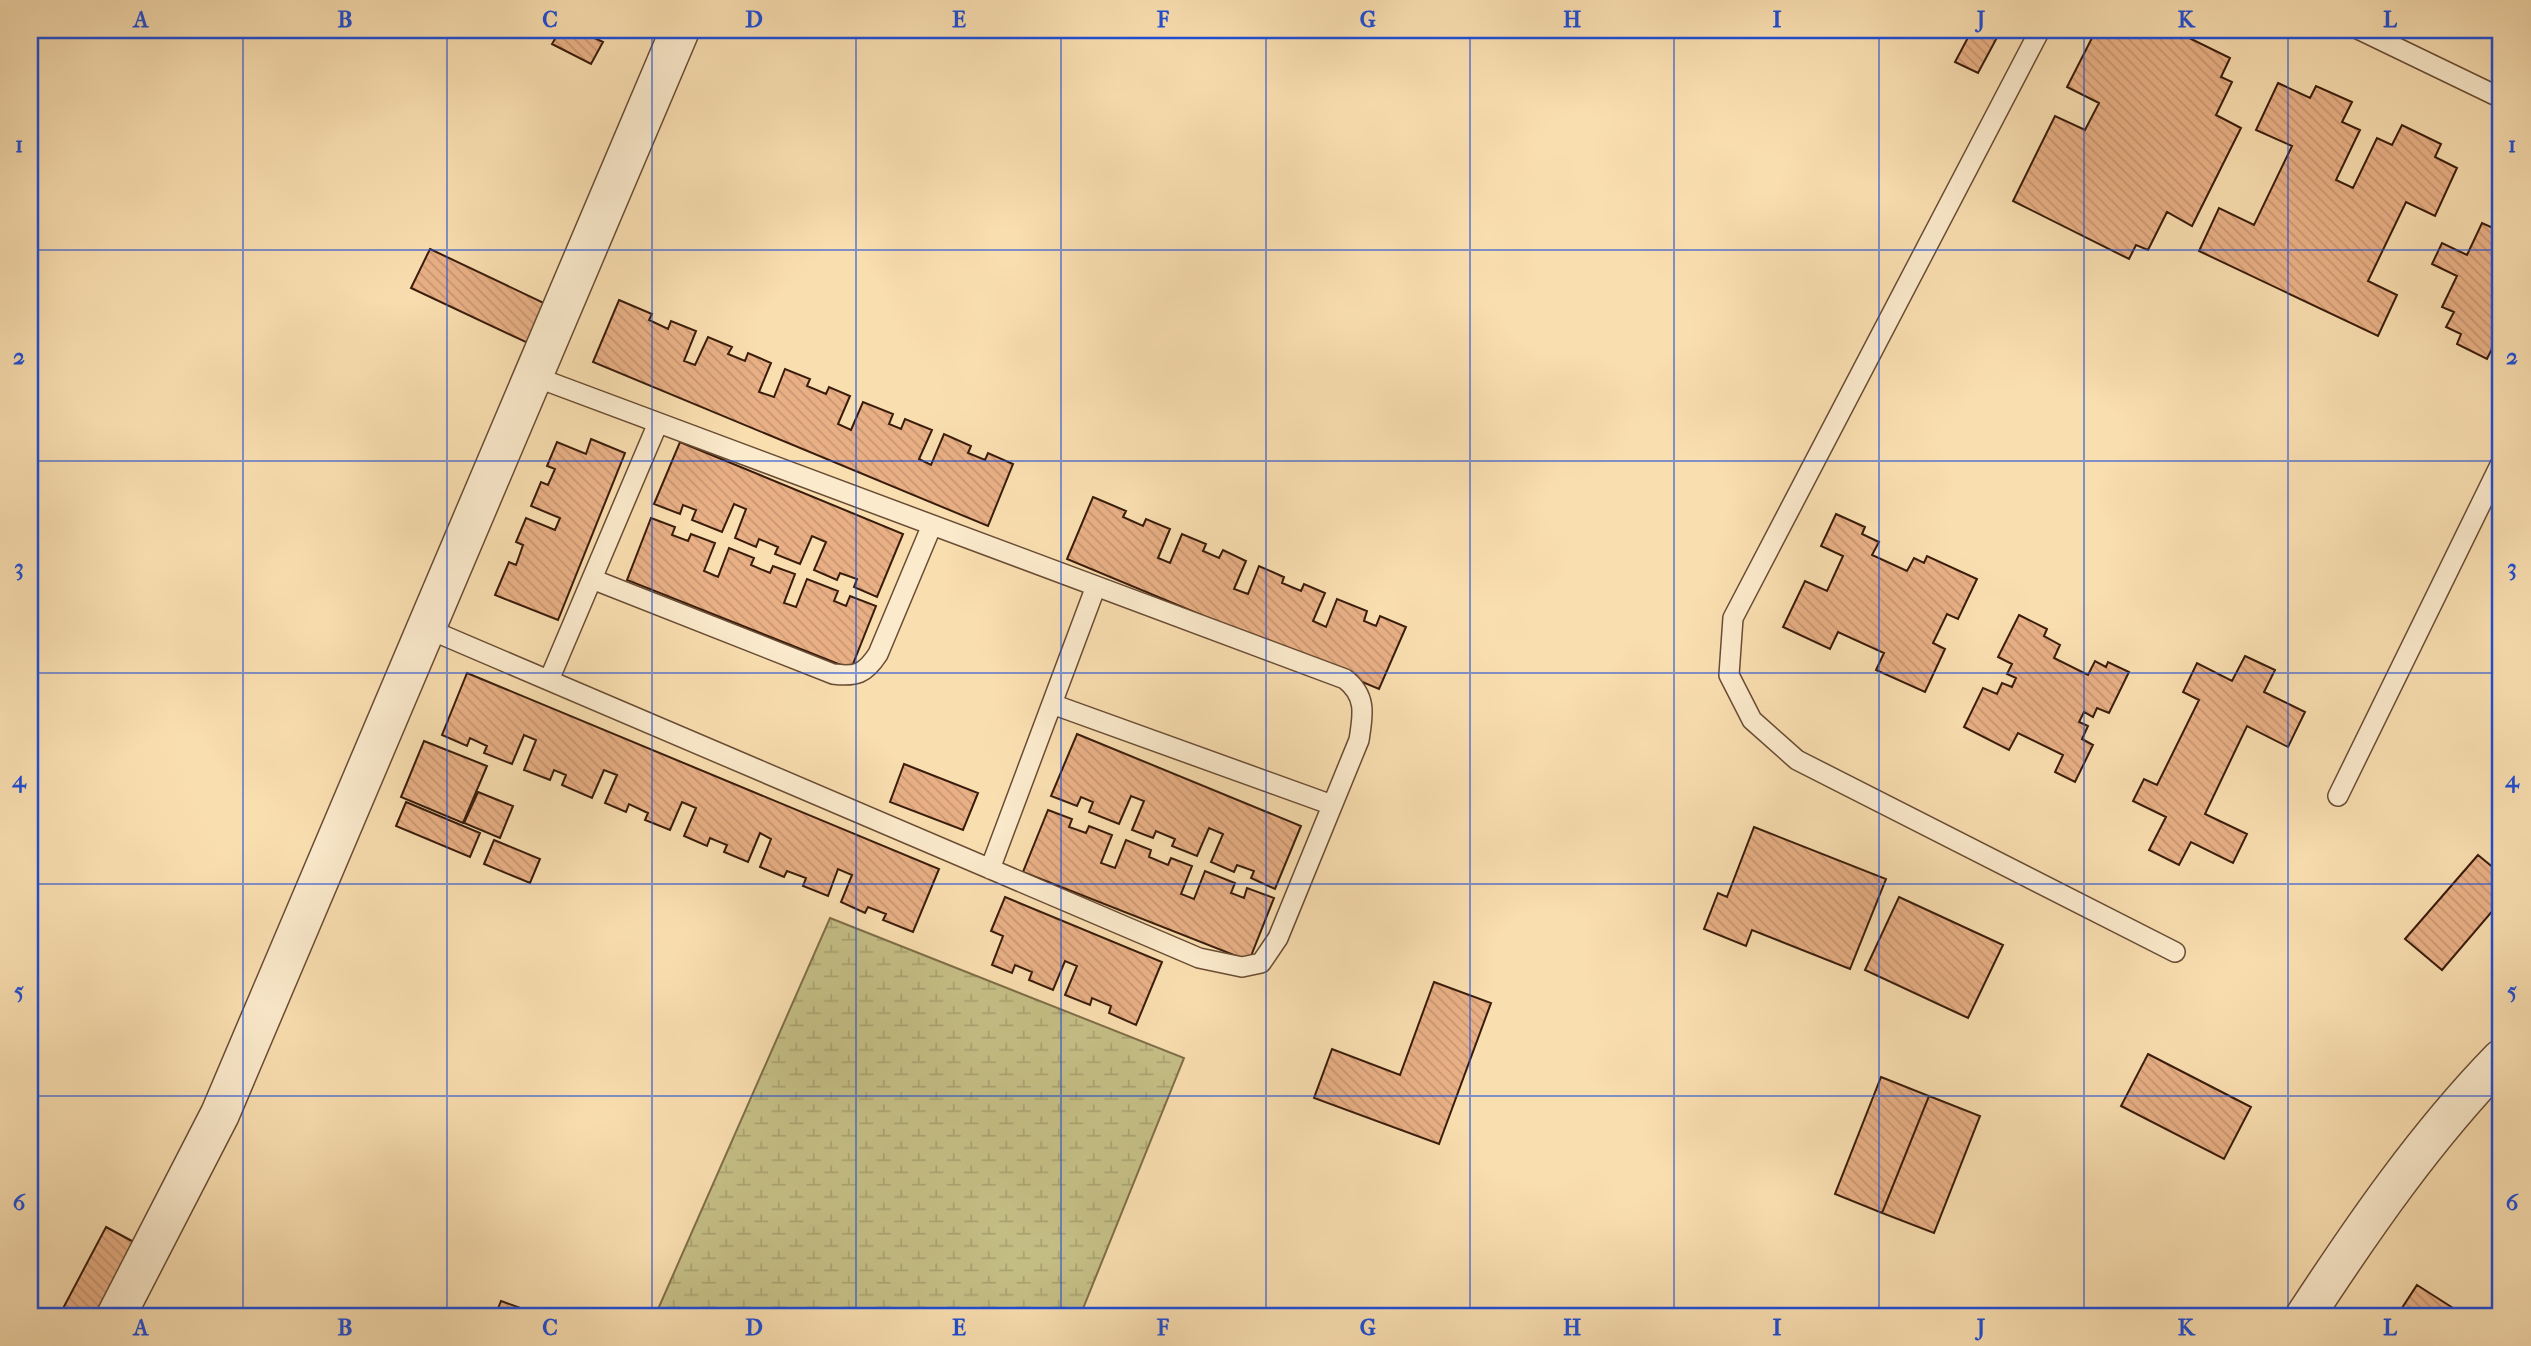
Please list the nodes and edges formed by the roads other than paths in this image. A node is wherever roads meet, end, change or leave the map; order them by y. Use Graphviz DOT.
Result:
graph roads {
  1 [pos="680,30"];
  2 [pos="2040,30"];
  3 [pos="2360,30"];
  4 [pos="2501,98"];
  5 [pos="534,376"];
  6 [pos="659,423"];
  7 [pos="2501,463"];
  8 [pos="932,526"];
  9 [pos="592,579"];
  10 [pos="1096,586"];
  11 [pos="426,628"];
  12 [pos="549,680"];
  13 [pos="1052,704"];
  14 [pos="2338,796"];
  15 [pos="1332,805"];
  16 [pos="990,869"];
  17 [pos="2175,952"];
  18 [pos="2501,1059"];
  19 [pos="116,1316"];
  20 [pos="2305,1316"];
  1 -- 5 [label="street"];
  2 -- 17 [label="lane"];
  3 -- 4 [label="lane"];
  5 -- 6 [label="lane"];
  5 -- 11 [label="street"];
  6 -- 8 [label="lane"];
  6 -- 9 [label="lane"];
  7 -- 14 [label="lane"];
  8 -- 9 [label="lane"];
  8 -- 10 [label="lane"];
  9 -- 12 [label="lane"];
  10 -- 13 [label="lane"];
  10 -- 15 [label="lane"];
  11 -- 12 [label="lane"];
  11 -- 19 [label="street"];
  12 -- 16 [label="lane"];
  13 -- 15 [label="lane"];
  13 -- 16 [label="lane"];
  15 -- 16 [label="lane"];
  18 -- 20 [label="street"];
}
